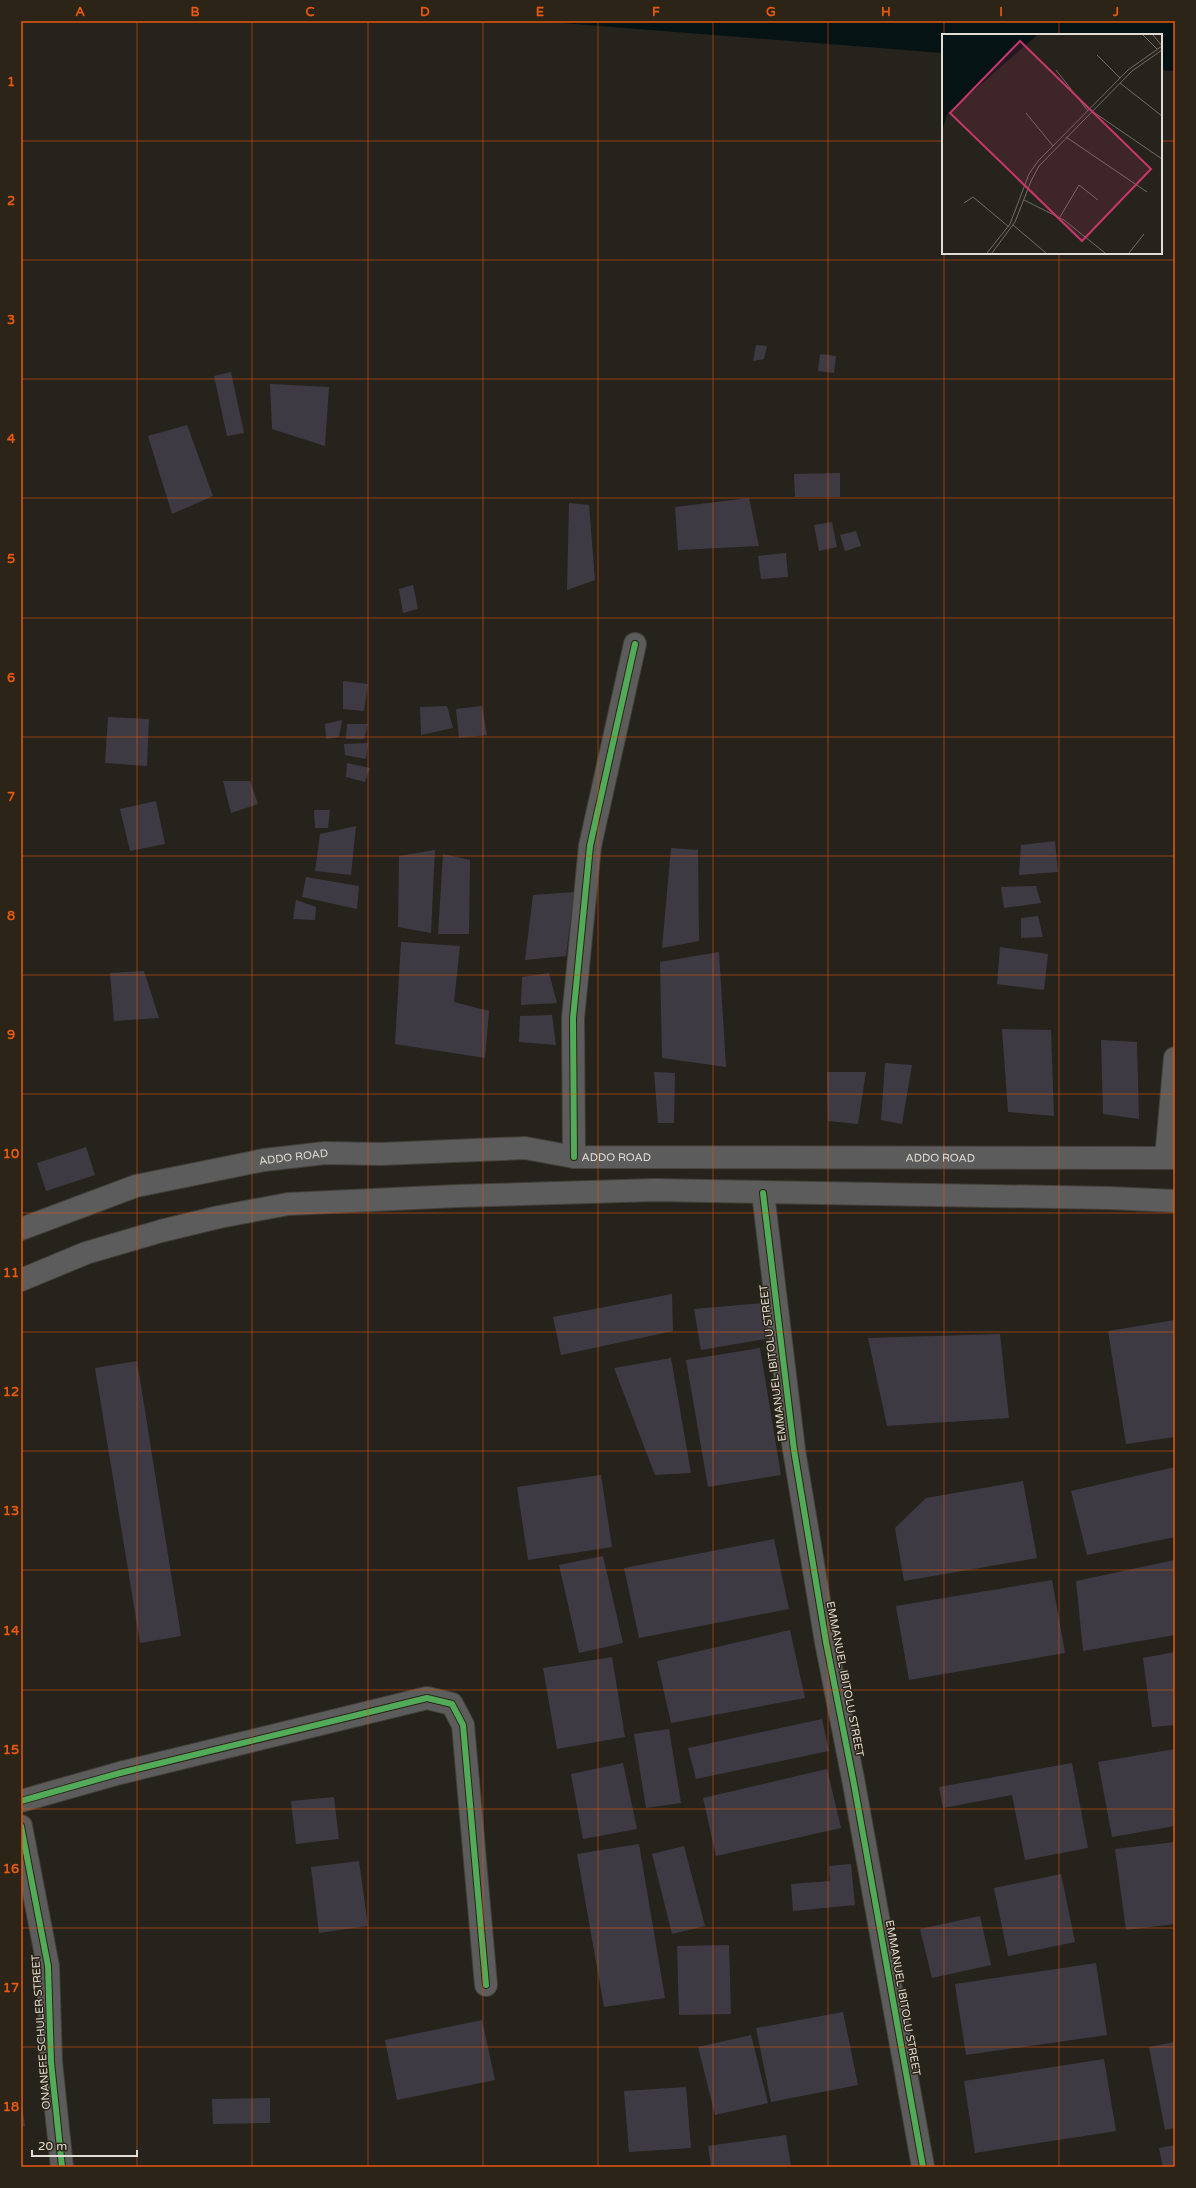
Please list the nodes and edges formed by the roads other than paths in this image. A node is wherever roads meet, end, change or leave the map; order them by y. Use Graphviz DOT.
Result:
graph roads {
  1 [pos="635,644"];
  2 [pos="1175,1058"];
  3 [pos="574,1157"];
  4 [pos="1171,1158"];
  5 [pos="762,1193"];
  6 [pos="1175,1201"];
  7 [pos="21,1230"];
  8 [pos="21,1280"];
  9 [pos="21,1801"];
  10 [pos="21,1826"];
  11 [pos="486,1985"];
  12 [pos="62,2167"];
  13 [pos="923,2167"];
  1 -- 3 [label="street"];
  2 -- 4 [label="street"];
  3 -- 4 [label="main road, ADDO ROAD"];
  3 -- 7 [label="main road, ADDO ROAD"];
  5 -- 6 [label="main road"];
  5 -- 8 [label="main road"];
  5 -- 13 [label="street, EMMANUEL IBITOLU STREET"];
  9 -- 11 [label="street"];
  10 -- 12 [label="street, ONANEFE SCHULER STREET"];
}
